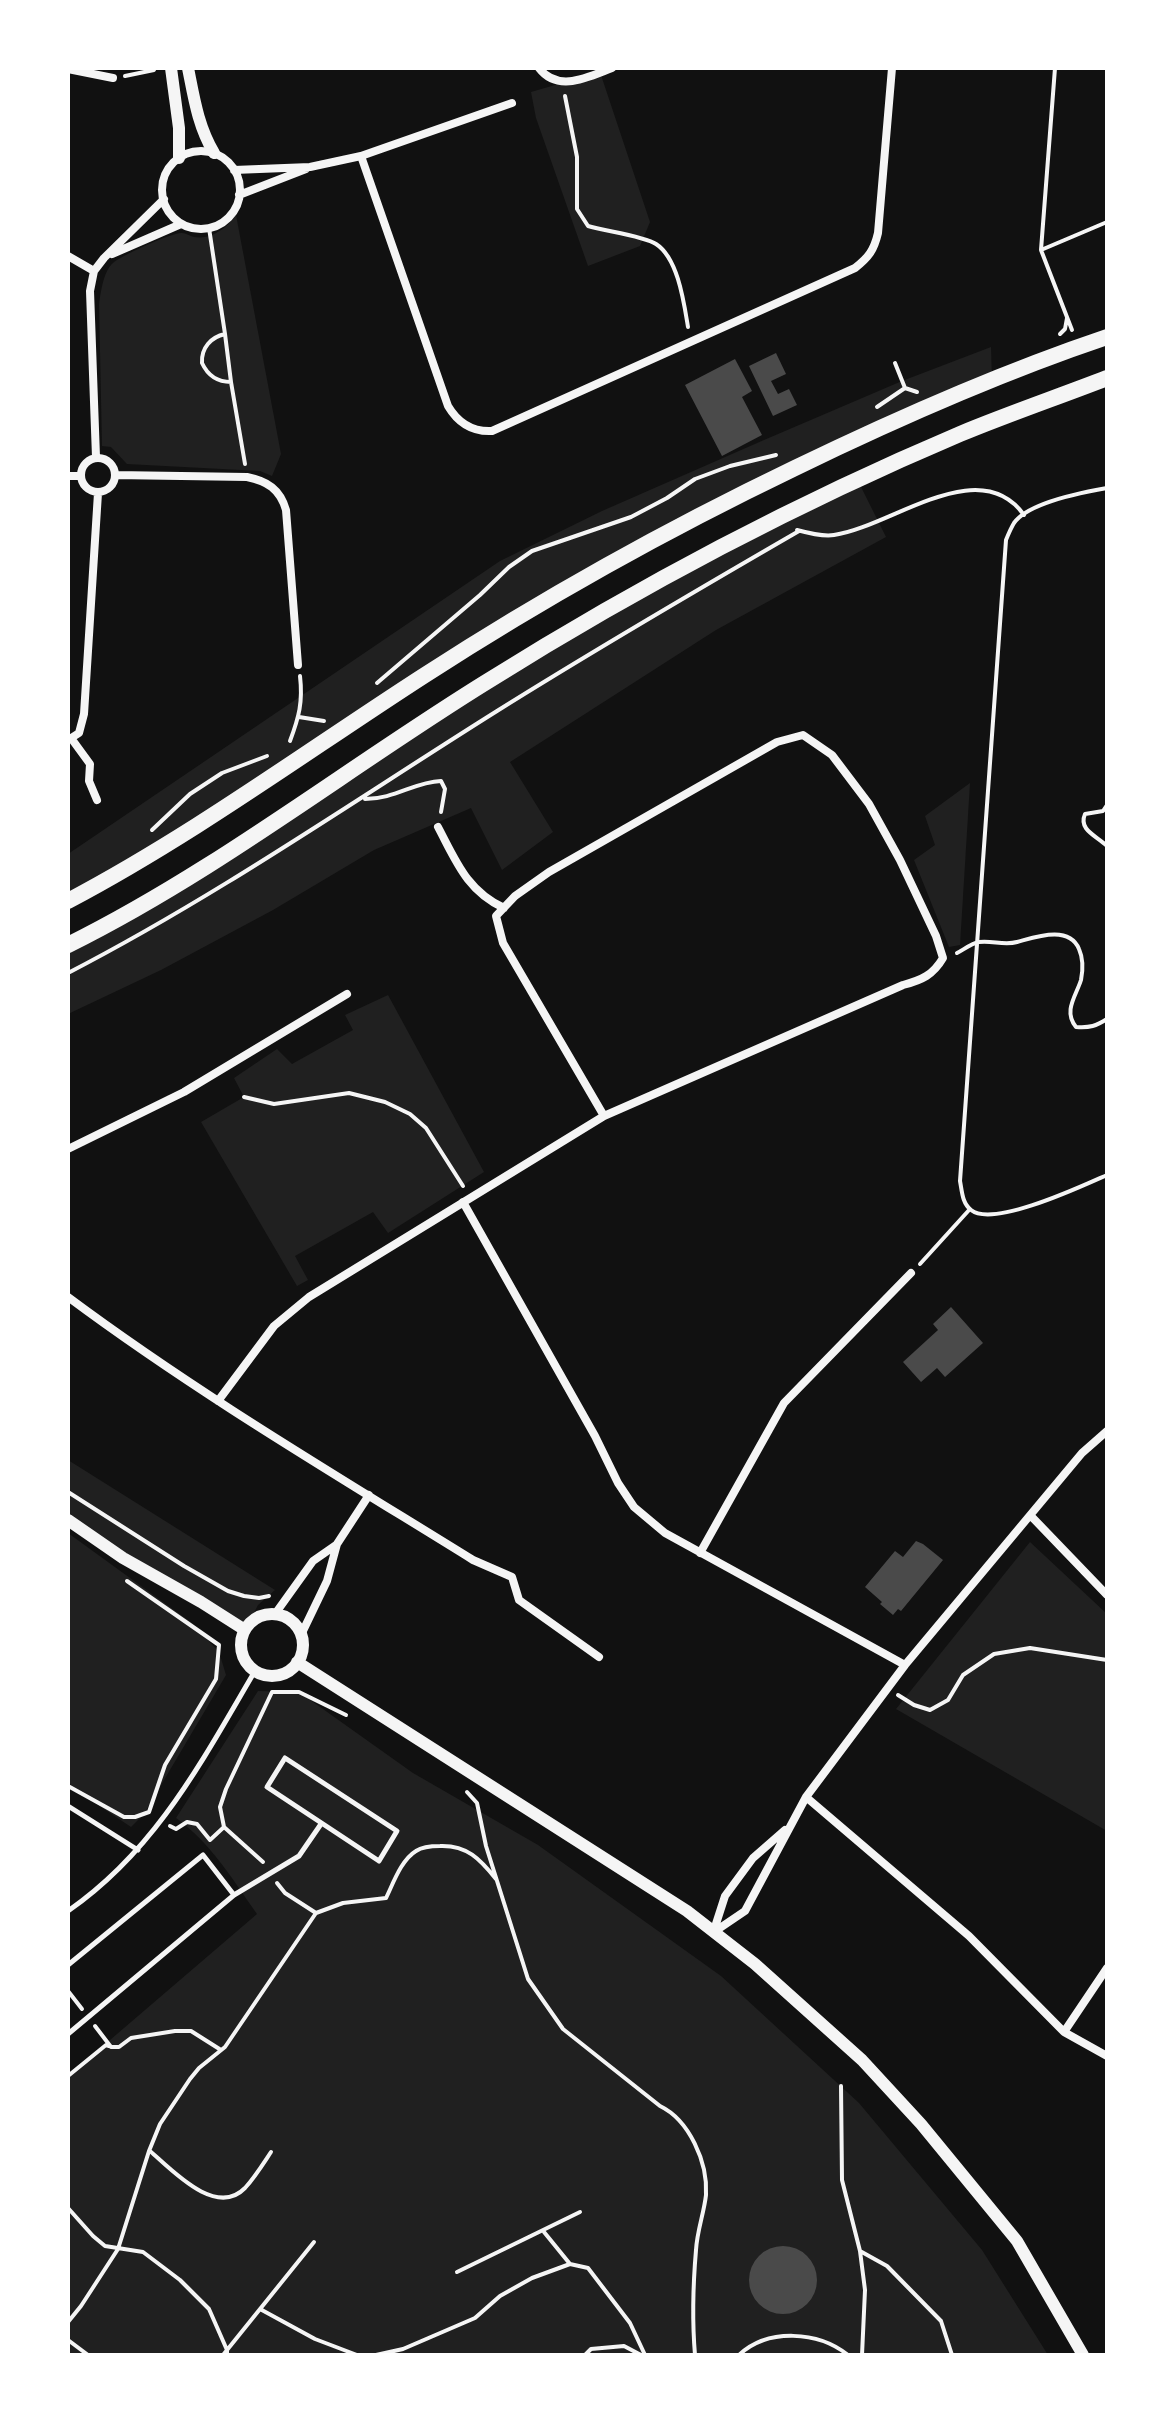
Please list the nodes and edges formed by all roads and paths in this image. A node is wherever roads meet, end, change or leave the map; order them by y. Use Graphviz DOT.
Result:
graph roads {
  1 [pos="171,68"];
  2 [pos="188,68"];
  3 [pos="539,68"];
  4 [pos="612,68"];
  5 [pos="892,68"];
  6 [pos="1055,68"];
  7 [pos="68,69"];
  8 [pos="154,70"];
  9 [pos="96,71"];
  10 [pos="113,78"];
  11 [pos="562,82"];
  12 [pos="512,103"];
  13 [pos="214,153"];
  14 [pos="361,156"];
  15 [pos="179,158"];
  16 [pos="310,167"];
  17 [pos="234,170"];
  18 [pos="239,195"];
  19 [pos="164,199"];
  20 [pos="1107,222"];
  21 [pos="181,224"];
  22 [pos="209,228"];
  23 [pos="1041,250"];
  24 [pos="68,256"];
  25 [pos="104,258"];
  26 [pos="94,271"];
  27 [pos="1067,318"];
  28 [pos="225,334"];
  29 [pos="1107,337"];
  30 [pos="690,343"];
  31 [pos="895,363"];
  32 [pos="1107,378"];
  33 [pos="231,382"];
  34 [pos="916,412"];
  35 [pos="96,457"];
  36 [pos="115,475"];
  37 [pos="68,476"];
  38 [pos="81,476"];
  39 [pos="247,477"];
  40 [pos="1107,488"];
  41 [pos="98,493"];
  42 [pos="1024,515"];
  43 [pos="777,520"];
  44 [pos="799,531"];
  45 [pos="298,665"];
  46 [pos="299,717"];
  47 [pos="329,722"];
  48 [pos="70,739"];
  49 [pos="289,745"];
  50 [pos="362,799"];
  51 [pos="97,800"];
  52 [pos="1107,805"];
  53 [pos="438,827"];
  54 [pos="1107,846"];
  55 [pos="68,901"];
  56 [pos="504,908"];
  57 [pos="978,942"];
  58 [pos="68,945"];
  59 [pos="943,958"];
  60 [pos="68,973"];
  61 [pos="347,994"];
  62 [pos="1107,1019"];
  63 [pos="244,1097"];
  64 [pos="604,1116"];
  65 [pos="68,1149"];
  66 [pos="1107,1175"];
  67 [pos="463,1186"];
  68 [pos="463,1202"];
  69 [pos="970,1209"];
  70 [pos="911,1273"];
  71 [pos="68,1297"];
  72 [pos="218,1401"];
  73 [pos="1107,1431"];
  74 [pos="68,1492"];
  75 [pos="369,1495"];
  76 [pos="1031,1516"];
  77 [pos="68,1520"];
  78 [pos="337,1544"];
  79 [pos="700,1553"];
  80 [pos="124,1579"];
  81 [pos="1107,1595"];
  82 [pos="286,1599"];
  83 [pos="275,1614"];
  84 [pos="245,1630"];
  85 [pos="301,1635"];
  86 [pos="599,1657"];
  87 [pos="1107,1660"];
  88 [pos="297,1662"];
  89 [pos="905,1665"];
  90 [pos="255,1671"];
  91 [pos="888,1688"];
  92 [pos="347,1715"];
  93 [pos="68,1786"];
  94 [pos="463,1787"];
  95 [pos="806,1797"];
  96 [pos="68,1806"];
  97 [pos="161,1821"];
  98 [pos="321,1824"];
  99 [pos="789,1826"];
  100 [pos="224,1827"];
  101 [pos="138,1850"];
  102 [pos="271,1874"];
  103 [pos="497,1881"];
  104 [pos="234,1895"];
  105 [pos="68,1911"];
  106 [pos="316,1913"];
  107 [pos="714,1932"];
  108 [pos="68,1965"];
  109 [pos="1107,1968"];
  110 [pos="68,1991"];
  111 [pos="88,2017"];
  112 [pos="1064,2032"];
  113 [pos="68,2034"];
  114 [pos="111,2047"];
  115 [pos="221,2050"];
  116 [pos="1107,2056"];
  117 [pos="68,2076"];
  118 [pos="841,2086"];
  119 [pos="149,2151"];
  120 [pos="271,2152"];
  121 [pos="68,2208"];
  122 [pos="580,2212"];
  123 [pos="543,2231"];
  124 [pos="314,2242"];
  125 [pos="118,2249"];
  126 [pos="860,2251"];
  127 [pos="570,2264"];
  128 [pos="457,2272"];
  129 [pos="260,2309"];
  130 [pos="68,2322"];
  131 [pos="68,2340"];
  132 [pos="226,2353"];
  133 [pos="88,2355"];
  134 [pos="357,2355"];
  135 [pos="376,2355"];
  136 [pos="585,2355"];
  137 [pos="643,2355"];
  138 [pos="695,2355"];
  139 [pos="739,2355"];
  140 [pos="848,2355"];
  141 [pos="862,2355"];
  142 [pos="952,2355"];
  143 [pos="1083,2355"];
  1 -- 15 [label="street"];
  2 -- 13 [label="street"];
  3 -- 11 [label="street"];
  4 -- 11 [label="street"];
  5 -- 30 [label="street"];
  6 -- 23 [label="path"];
  7 -- 9 [label="street"];
  8 -- 10 [label="path"];
  9 -- 10 [label="street"];
  11 -- 30 [label="path"];
  12 -- 14 [label="street"];
  13 -- 15 [label="street"];
  13 -- 17 [label="street"];
  14 -- 16 [label="street"];
  14 -- 30 [label="street"];
  15 -- 19 [label="street"];
  16 -- 17 [label="street"];
  16 -- 18 [label="street"];
  17 -- 18 [label="street"];
  18 -- 22 [label="street"];
  19 -- 21 [label="street"];
  19 -- 25 [label="street"];
  20 -- 23 [label="path"];
  21 -- 22 [label="street"];
  21 -- 25 [label="street"];
  22 -- 28 [label="path"];
  23 -- 27 [label="path"];
  24 -- 26 [label="street"];
  25 -- 26 [label="street"];
  26 -- 35 [label="street"];
  28 -- 33 [label="path"];
  28 -- 33 [label="path"];
  29 -- 34 [label="main road"];
  31 -- 34 [label="path"];
  32 -- 43 [label="main road"];
  33 -- 39 [label="path"];
  34 -- 55 [label="main road"];
  35 -- 36 [label="street"];
  35 -- 38 [label="street"];
  36 -- 39 [label="street"];
  36 -- 41 [label="street"];
  37 -- 38 [label="street"];
  38 -- 41 [label="street"];
  39 -- 45 [label="street"];
  40 -- 42 [label="path"];
  41 -- 48 [label="street"];
  42 -- 44 [label="path"];
  42 -- 57 [label="path"];
  43 -- 44 [label="path"];
  43 -- 58 [label="main road"];
  44 -- 50 [label="path"];
  45 -- 46 [label="path"];
  46 -- 47 [label="path"];
  46 -- 49 [label="path"];
  48 -- 51 [label="street"];
  50 -- 53 [label="path"];
  50 -- 60 [label="path"];
  52 -- 54 [label="path"];
  53 -- 56 [label="street"];
  56 -- 59 [label="street"];
  56 -- 64 [label="street"];
  57 -- 59 [label="path"];
  57 -- 62 [label="path"];
  57 -- 69 [label="path"];
  59 -- 64 [label="street"];
  61 -- 65 [label="street"];
  63 -- 67 [label="path"];
  64 -- 68 [label="street"];
  66 -- 69 [label="path"];
  68 -- 72 [label="street"];
  68 -- 79 [label="street"];
  69 -- 70 [label="path"];
  70 -- 79 [label="street"];
  71 -- 72 [label="street"];
  72 -- 75 [label="street"];
  73 -- 76 [label="street"];
  74 -- 82 [label="path"];
  75 -- 78 [label="street"];
  75 -- 86 [label="street"];
  76 -- 81 [label="street"];
  76 -- 89 [label="street"];
  77 -- 84 [label="street"];
  78 -- 82 [label="street"];
  78 -- 85 [label="street"];
  79 -- 89 [label="street"];
  80 -- 93 [label="path"];
  82 -- 83 [label="street"];
  83 -- 84 [label="street"];
  83 -- 85 [label="street"];
  84 -- 90 [label="street"];
  85 -- 88 [label="street"];
  87 -- 91 [label="path"];
  88 -- 90 [label="street"];
  88 -- 107 [label="street"];
  89 -- 91 [label="street"];
  90 -- 97 [label="lane"];
  91 -- 95 [label="street"];
  92 -- 100 [label="path"];
  94 -- 103 [label="path"];
  95 -- 99 [label="street"];
  95 -- 112 [label="street"];
  96 -- 101 [label="lane"];
  97 -- 100 [label="path"];
  97 -- 101 [label="lane"];
  98 -- 98 [label="lane"];
  98 -- 102 [label="lane"];
  99 -- 107 [label="street"];
  99 -- 107 [label="street"];
  100 -- 102 [label="path"];
  101 -- 105 [label="lane"];
  102 -- 104 [label="lane"];
  102 -- 106 [label="path"];
  103 -- 106 [label="path"];
  103 -- 138 [label="path"];
  104 -- 108 [label="lane"];
  104 -- 111 [label="lane"];
  106 -- 115 [label="path"];
  107 -- 143 [label="street"];
  109 -- 112 [label="street"];
  110 -- 111 [label="path"];
  111 -- 113 [label="lane"];
  111 -- 114 [label="path"];
  112 -- 116 [label="street"];
  114 -- 115 [label="path"];
  114 -- 117 [label="path"];
  115 -- 119 [label="path"];
  118 -- 126 [label="path"];
  119 -- 120 [label="path"];
  119 -- 125 [label="path"];
  121 -- 125 [label="path"];
  122 -- 123 [label="path"];
  123 -- 127 [label="path"];
  123 -- 128 [label="path"];
  124 -- 129 [label="path"];
  125 -- 130 [label="path"];
  125 -- 132 [label="path"];
  126 -- 141 [label="path"];
  126 -- 142 [label="path"];
  127 -- 135 [label="path"];
  127 -- 137 [label="path"];
  129 -- 132 [label="path"];
  129 -- 134 [label="path"];
  131 -- 133 [label="path"];
  136 -- 137 [label="path"];
  139 -- 140 [label="path"];
}
